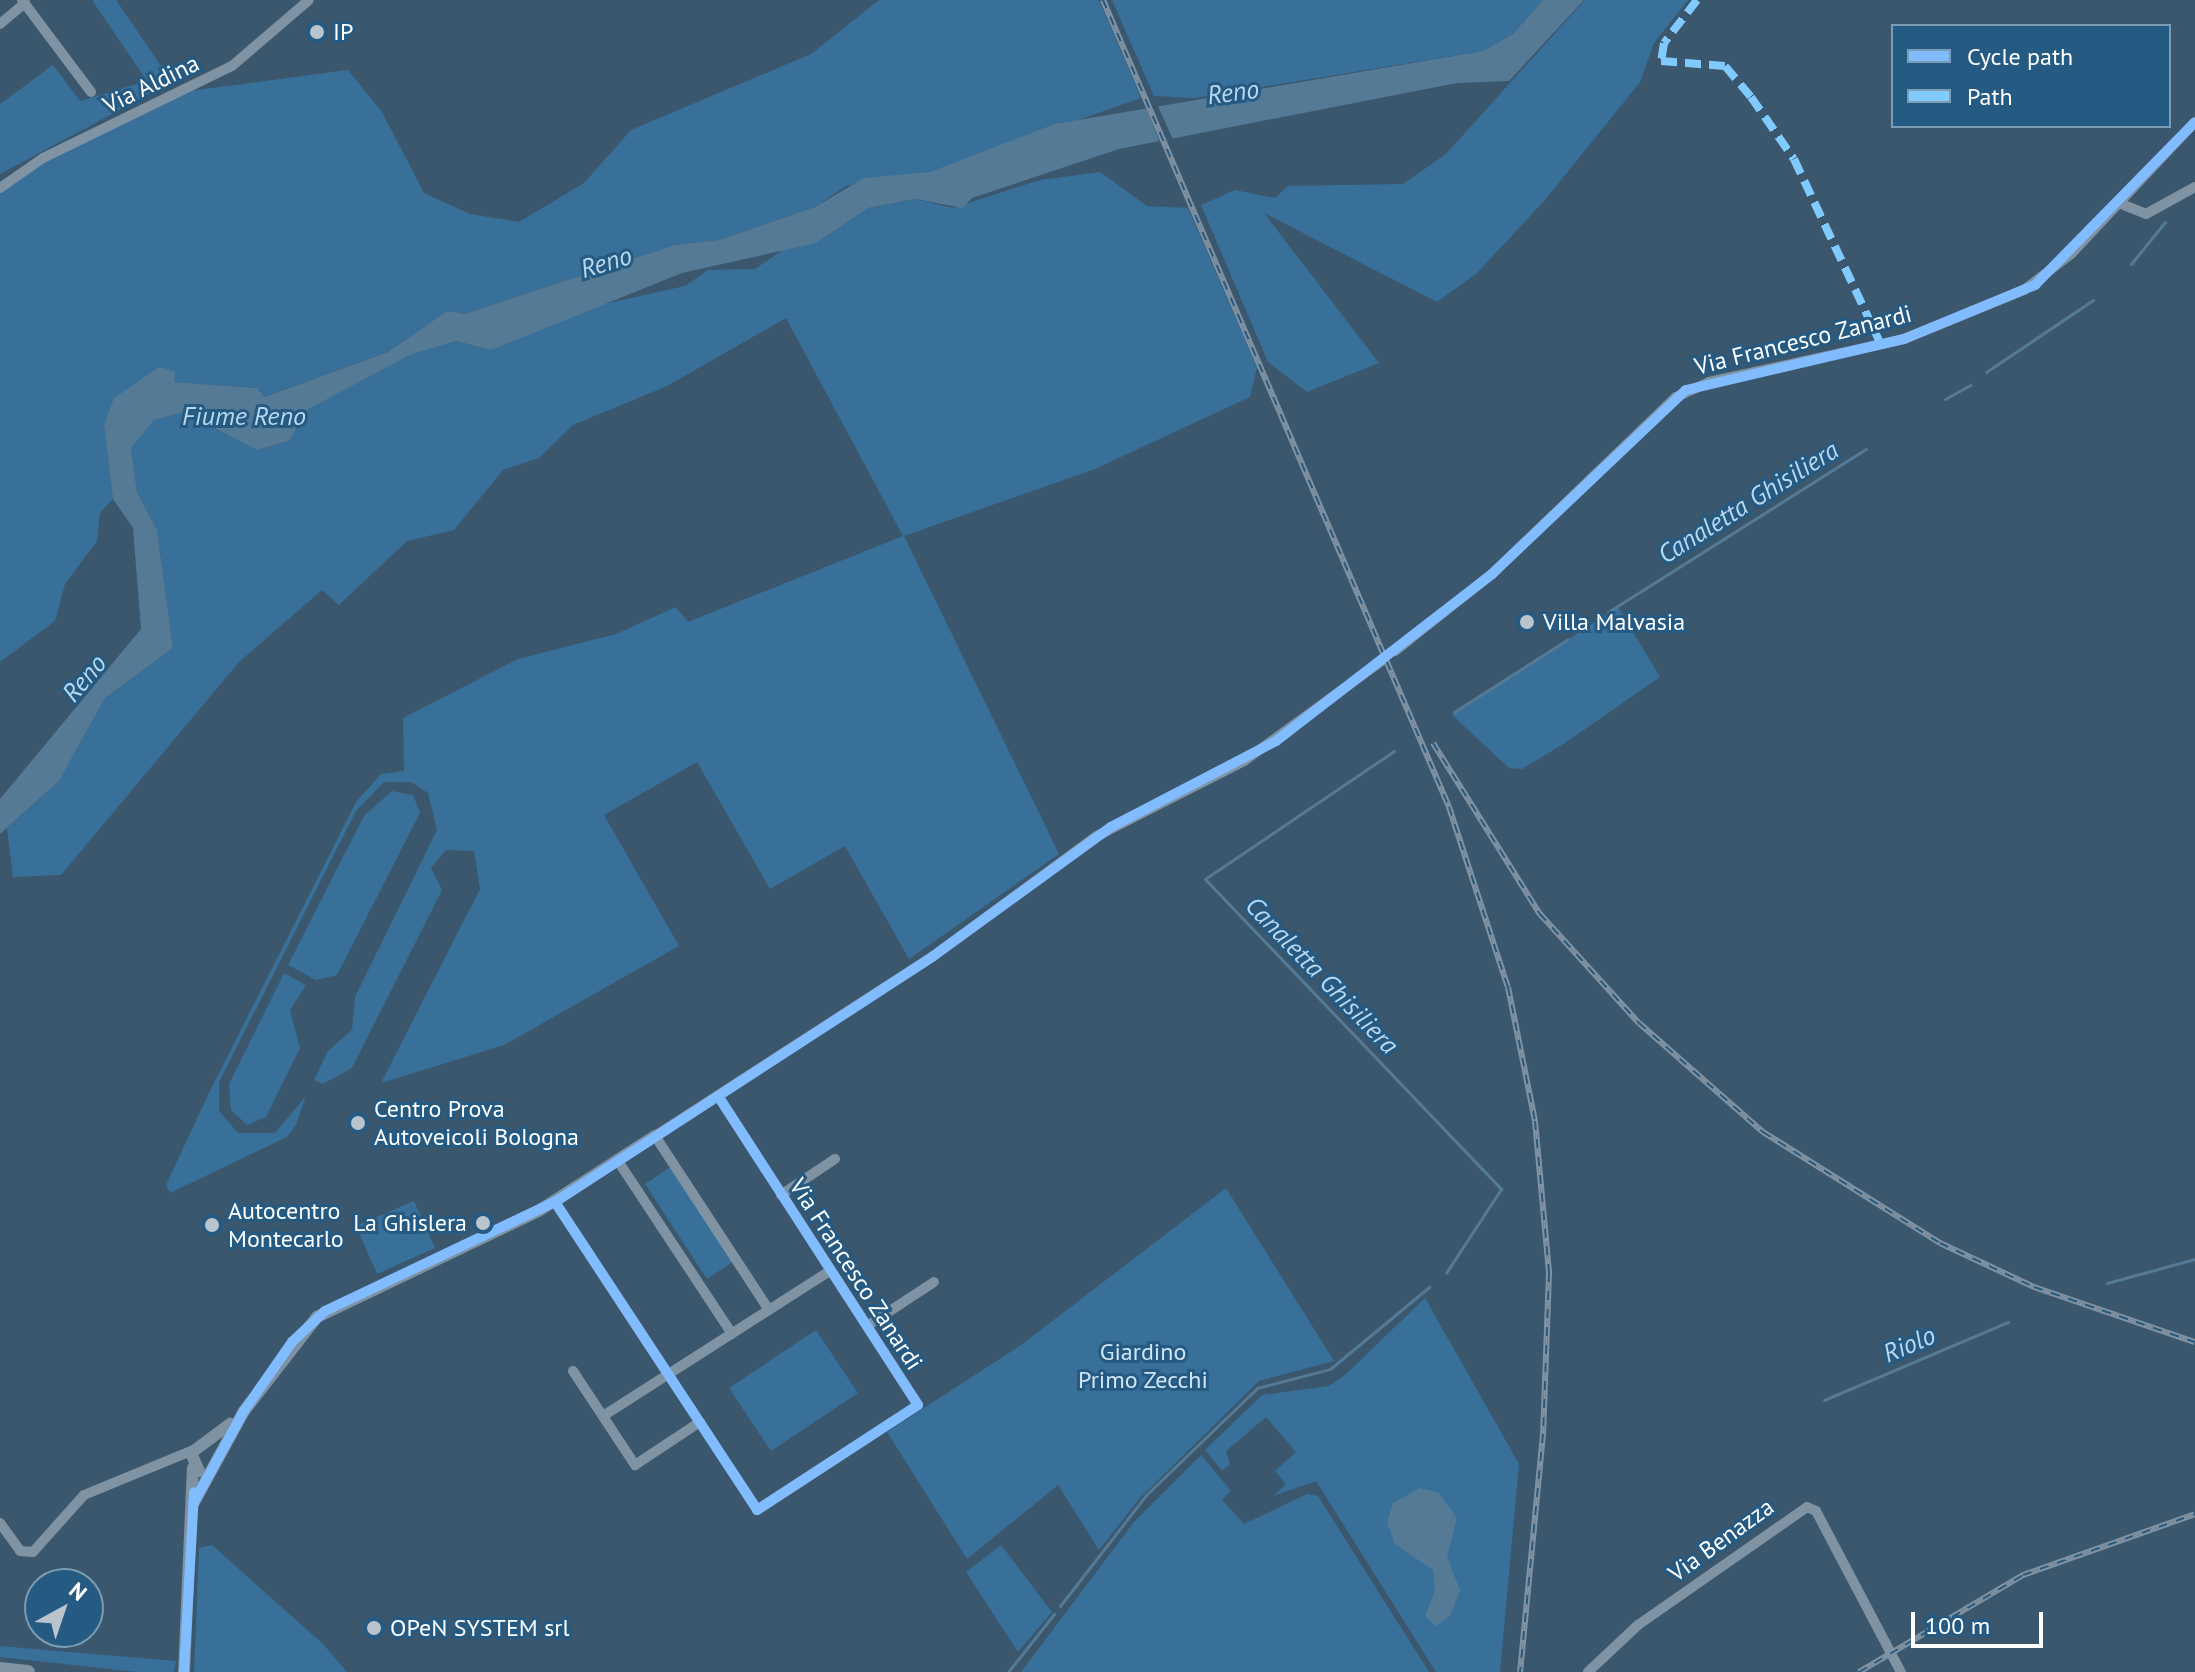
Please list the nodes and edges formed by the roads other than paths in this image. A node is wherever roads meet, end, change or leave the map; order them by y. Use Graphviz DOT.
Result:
graph roads {
  1 [pos="309,0"];
  2 [pos="24,2"];
  3 [pos="0,24"];
  4 [pos="91,92"];
  5 [pos="2195,122"];
  6 [pos="2195,187"];
  7 [pos="0,188"];
  8 [pos="2119,203"];
  9 [pos="1395,651"];
  10 [pos="1383,660"];
  11 [pos="718,1096"];
  12 [pos="655,1136"];
  13 [pos="835,1159"];
  14 [pos="618,1161"];
  15 [pos="781,1195"];
  16 [pos="555,1202"];
  17 [pos="830,1271"];
  18 [pos="934,1282"];
  19 [pos="769,1310"];
  20 [pos="867,1326"];
  21 [pos="732,1334"];
  22 [pos="573,1371"];
  23 [pos="668,1375"];
  24 [pos="244,1411"];
  25 [pos="603,1416"];
  26 [pos="700,1422"];
  27 [pos="196,1448"];
  28 [pos="167,1459"];
  29 [pos="211,1464"];
  30 [pos="192,1466"];
  31 [pos="193,1504"];
  32 [pos="0,1523"];
  33 [pos="0,1669"];
  34 [pos="28,1672"];
  35 [pos="184,1672"];
  36 [pos="1588,1672"];
  37 [pos="1901,1672"];
  1 -- 7 [label="street, Via Aldina"];
  2 -- 3 [label="street"];
  2 -- 4 [label="street"];
  5 -- 8 [label="street, Via Francesco Zanardi"];
  6 -- 8 [label="street"];
  8 -- 9 [label="street, Via Francesco Zanardi"];
  10 -- 11 [label="street"];
  11 -- 12 [label="street"];
  11 -- 15 [label="street, Via Francesco Zanardi"];
  12 -- 14 [label="main road"];
  12 -- 19 [label="street"];
  13 -- 15 [label="street, Via Francesco Zanardi"];
  14 -- 16 [label="main road"];
  14 -- 21 [label="street"];
  15 -- 17 [label="street, Via Francesco Zanardi"];
  16 -- 23 [label="street, Via Francesco Zanardi"];
  16 -- 24 [label="main road"];
  17 -- 19 [label="street, Via Francesco Zanardi"];
  17 -- 20 [label="street, Via Francesco Zanardi"];
  18 -- 20 [label="street, Via Francesco Zanardi"];
  19 -- 21 [label="street, Via Francesco Zanardi"];
  20 -- 26 [label="street, Via Francesco Zanardi"];
  21 -- 23 [label="street, Via Francesco Zanardi"];
  22 -- 25 [label="street"];
  23 -- 25 [label="street, Via Francesco Zanardi"];
  23 -- 26 [label="street, Via Francesco Zanardi"];
  24 -- 27 [label="main road"];
  24 -- 29 [label="main road"];
  25 -- 26 [label="street"];
  27 -- 28 [label="street"];
  27 -- 29 [label="main road"];
  27 -- 30 [label="main road"];
  28 -- 30 [label="street"];
  28 -- 32 [label="street"];
  29 -- 30 [label="main road"];
  29 -- 31 [label="main road"];
  30 -- 31 [label="main road"];
  31 -- 35 [label="main road"];
  33 -- 34 [label="highway"];
  36 -- 37 [label="street, Via Benazza"];
}
